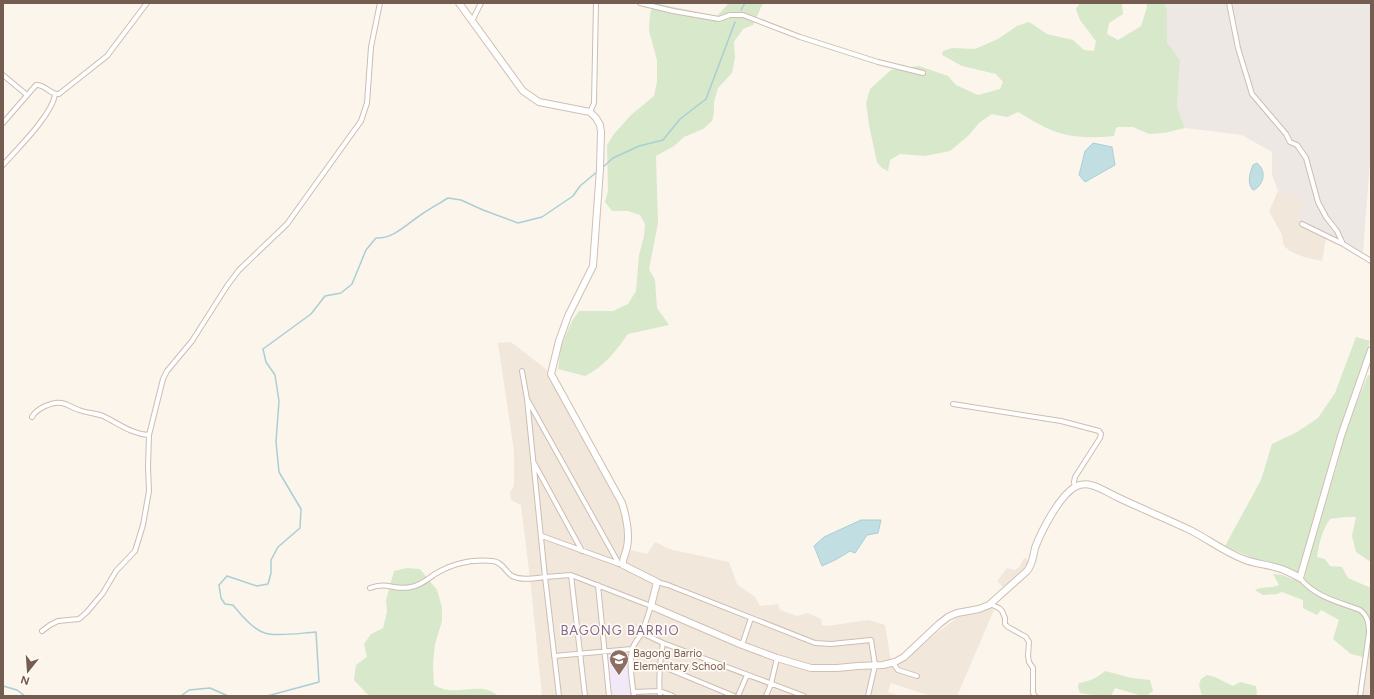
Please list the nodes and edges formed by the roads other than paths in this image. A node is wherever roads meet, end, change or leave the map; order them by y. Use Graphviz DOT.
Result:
graph roads {
  1 [pos="147,3"];
  2 [pos="380,3"];
  3 [pos="459,3"];
  4 [pos="481,3"];
  5 [pos="596,3"];
  6 [pos="640,3"];
  7 [pos="1229,3"];
  8 [pos="472,21"];
  9 [pos="923,73"];
  10 [pos="3,75"];
  11 [pos="27,95"];
  12 [pos="55,95"];
  13 [pos="590,112"];
  14 [pos="3,123"];
  15 [pos="3,165"];
  16 [pos="1302,224"];
  17 [pos="1342,244"];
  18 [pos="1371,261"];
  19 [pos="1371,350"];
  20 [pos="522,371"];
  21 [pos="527,399"];
  22 [pos="953,404"];
  23 [pos="32,417"];
  24 [pos="149,435"];
  25 [pos="533,461"];
  26 [pos="1075,488"];
  27 [pos="542,536"];
  28 [pos="582,550"];
  29 [pos="621,564"];
  30 [pos="571,576"];
  31 [pos="545,577"];
  32 [pos="1300,578"];
  33 [pos="657,582"];
  34 [pos="598,585"];
  35 [pos="370,588"];
  36 [pos="990,604"];
  37 [pos="651,606"];
  38 [pos="751,618"];
  39 [pos="42,631"];
  40 [pos="642,633"];
  41 [pos="663,643"];
  42 [pos="742,645"];
  43 [pos="632,649"];
  44 [pos="605,651"];
  45 [pos="580,654"];
  46 [pos="554,656"];
  47 [pos="777,658"];
  48 [pos="892,663"];
  49 [pos="659,665"];
  50 [pos="874,665"];
  51 [pos="747,675"];
  52 [pos="917,676"];
  53 [pos="771,684"];
  54 [pos="633,694"];
  55 [pos="660,694"];
  56 [pos="793,694"];
  57 [pos="559,696"];
  58 [pos="585,696"];
  59 [pos="609,696"];
  60 [pos="673,696"];
  61 [pos="734,696"];
  62 [pos="738,696"];
  63 [pos="766,696"];
  64 [pos="804,696"];
  65 [pos="868,696"];
  66 [pos="1035,696"];
  67 [pos="1360,696"];
  1 -- 12 [label="street"];
  2 -- 24 [label="street"];
  3 -- 8 [label="street"];
  4 -- 8 [label="street"];
  5 -- 13 [label="street"];
  6 -- 9 [label="street"];
  7 -- 17 [label="street"];
  8 -- 13 [label="street"];
  10 -- 11 [label="street"];
  11 -- 12 [label="street"];
  11 -- 14 [label="street"];
  12 -- 15 [label="street"];
  13 -- 29 [label="street"];
  16 -- 17 [label="street"];
  17 -- 18 [label="street"];
  19 -- 32 [label="street"];
  20 -- 21 [label="street"];
  21 -- 25 [label="street"];
  21 -- 29 [label="street"];
  22 -- 26 [label="street"];
  23 -- 24 [label="street"];
  24 -- 39 [label="street"];
  25 -- 27 [label="street"];
  25 -- 28 [label="street"];
  26 -- 32 [label="street"];
  26 -- 36 [label="street"];
  27 -- 28 [label="street"];
  27 -- 31 [label="street"];
  28 -- 29 [label="street"];
  29 -- 33 [label="street"];
  30 -- 31 [label="street"];
  30 -- 34 [label="street"];
  30 -- 45 [label="street"];
  31 -- 35 [label="street"];
  31 -- 46 [label="street"];
  32 -- 67 [label="street"];
  33 -- 37 [label="street"];
  33 -- 38 [label="street"];
  34 -- 37 [label="street"];
  34 -- 44 [label="street"];
  36 -- 48 [label="street"];
  36 -- 66 [label="street"];
  37 -- 40 [label="street"];
  37 -- 42 [label="street"];
  38 -- 42 [label="street"];
  38 -- 50 [label="street"];
  40 -- 41 [label="street"];
  40 -- 43 [label="street"];
  41 -- 49 [label="street"];
  41 -- 51 [label="street"];
  42 -- 47 [label="street"];
  43 -- 44 [label="street"];
  43 -- 54 [label="street"];
  44 -- 45 [label="street"];
  44 -- 59 [label="street"];
  45 -- 46 [label="street"];
  45 -- 58 [label="street"];
  46 -- 57 [label="street"];
  47 -- 50 [label="street"];
  47 -- 53 [label="street"];
  48 -- 50 [label="street"];
  48 -- 52 [label="street"];
  49 -- 55 [label="street"];
  49 -- 61 [label="street"];
  50 -- 65 [label="street"];
  51 -- 53 [label="street"];
  51 -- 62 [label="street"];
  53 -- 56 [label="street"];
  53 -- 63 [label="street"];
  54 -- 55 [label="street"];
  55 -- 60 [label="street"];
  56 -- 64 [label="street"];
}
